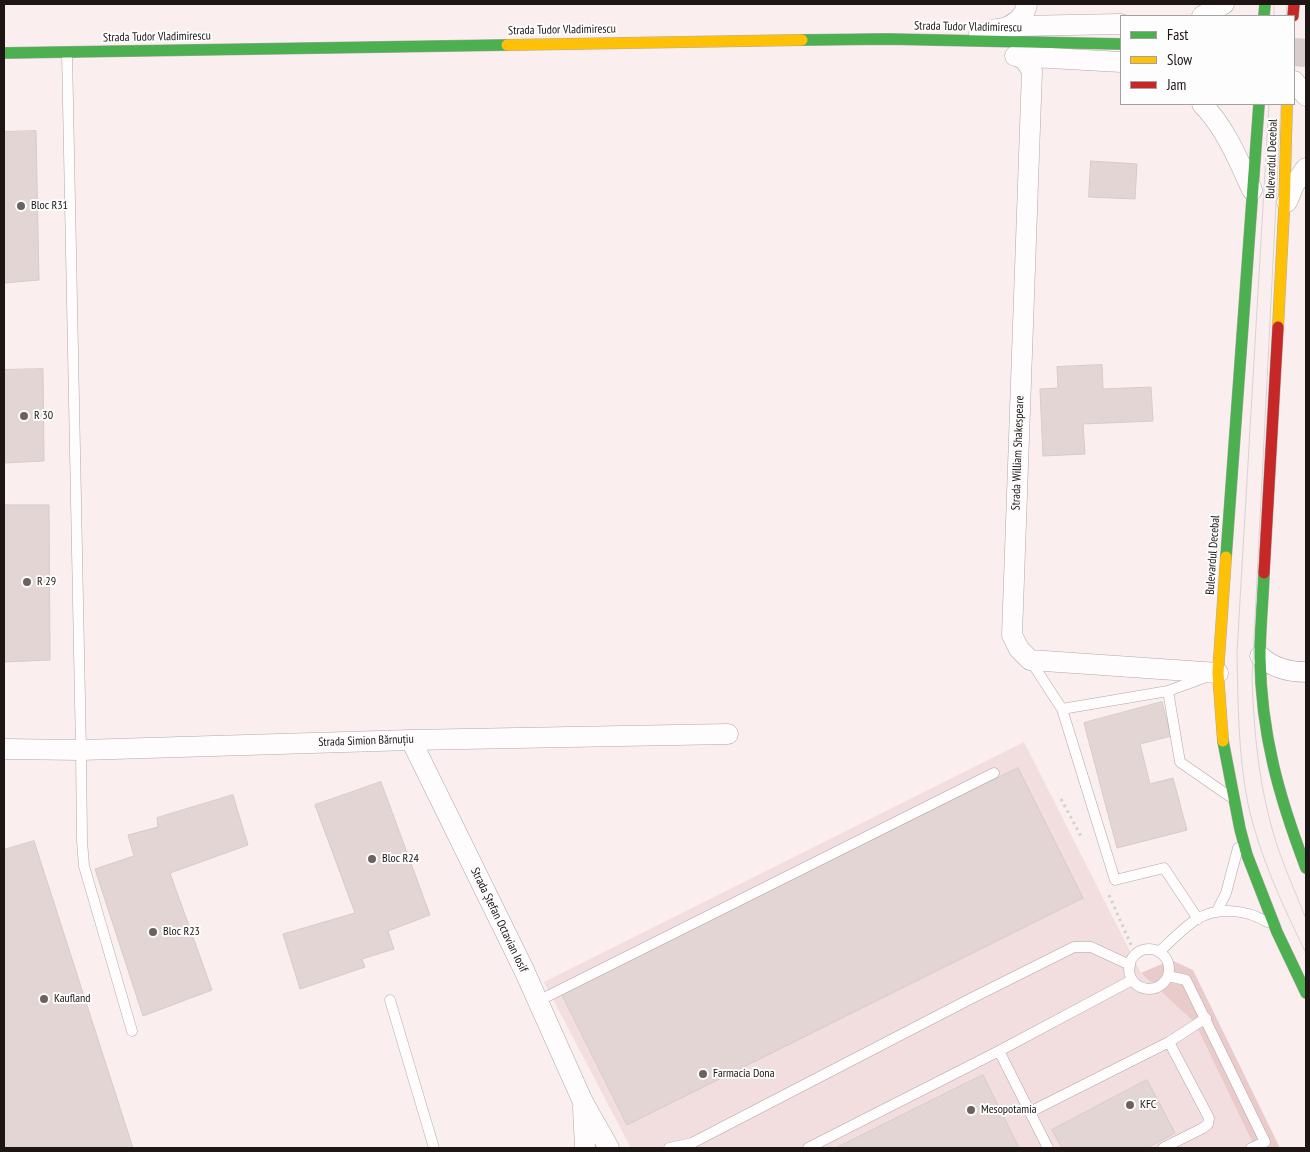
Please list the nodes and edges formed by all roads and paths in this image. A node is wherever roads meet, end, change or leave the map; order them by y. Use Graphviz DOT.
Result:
graph roads {
  1 [pos="1027,4"];
  2 [pos="1224,4"];
  3 [pos="1301,4"];
  4 [pos="1306,9"];
  5 [pos="1204,15"];
  6 [pos="1120,24"];
  7 [pos="1042,26"];
  8 [pos="1007,27"];
  9 [pos="1297,39"];
  10 [pos="969,40"];
  11 [pos="1120,44"];
  12 [pos="67,52"];
  13 [pos="4,53"];
  14 [pos="1019,57"];
  15 [pos="1120,62"];
  16 [pos="1295,62"];
  17 [pos="1295,76"];
  18 [pos="1306,96"];
  19 [pos="1203,105"];
  20 [pos="1259,105"];
  21 [pos="1287,105"];
  22 [pos="1306,168"];
  23 [pos="1253,192"];
  24 [pos="1284,211"];
  25 [pos="1260,656"];
  26 [pos="1030,660"];
  27 [pos="1218,672"];
  28 [pos="1302,672"];
  29 [pos="1168,691"];
  30 [pos="1261,691"];
  31 [pos="1062,709"];
  32 [pos="728,734"];
  33 [pos="411,740"];
  34 [pos="4,749"];
  35 [pos="81,750"];
  36 [pos="994,772"];
  37 [pos="1234,799"];
  38 [pos="1240,832"];
  39 [pos="1306,868"];
  40 [pos="1217,911"];
  41 [pos="1198,919"];
  42 [pos="1277,932"];
  43 [pos="1159,952"];
  44 [pos="1130,965"];
  45 [pos="1168,976"];
  46 [pos="1132,980"];
  47 [pos="1306,993"];
  48 [pos="390,1000"];
  49 [pos="538,1001"];
  50 [pos="1206,1018"];
  51 [pos="132,1031"];
  52 [pos="1169,1042"];
  53 [pos="999,1051"];
  54 [pos="583,1102"];
  55 [pos="1030,1112"];
  56 [pos="691,1146"];
  57 [pos="434,1148"];
  58 [pos="585,1148"];
  59 [pos="609,1148"];
  60 [pos="669,1148"];
  61 [pos="808,1148"];
  62 [pos="1048,1148"];
  63 [pos="1163,1148"];
  64 [pos="1251,1148"];
  1 -- 7 [label="street"];
  1 -- 8 [label="street"];
  2 -- 5 [label="street"];
  3 -- 4 [label="street"];
  6 -- 7 [label="street"];
  7 -- 8 [label="street"];
  8 -- 10 [label="street"];
  9 -- 16 [label="path"];
  10 -- 11 [label="main road, Strada Tudor Vladimirescu"];
  10 -- 12 [label="main road, Strada Tudor Vladimirescu"];
  10 -- 14 [label="street"];
  12 -- 13 [label="main road, Strada Tudor Vladimirescu"];
  12 -- 35 [label="lane"];
  14 -- 15 [label="street"];
  14 -- 26 [label="street, Strada William Shakespeare"];
  17 -- 18 [label="street"];
  19 -- 23 [label="street"];
  20 -- 23 [label="main road, Bulevardul Decebal"];
  21 -- 24 [label="main road, Bulevardul Decebal"];
  22 -- 24 [label="street"];
  23 -- 27 [label="main road, Bulevardul Decebal"];
  24 -- 25 [label="main road, Bulevardul Decebal"];
  25 -- 28 [label="street"];
  25 -- 30 [label="main road, Bulevardul Decebal"];
  26 -- 27 [label="street"];
  26 -- 31 [label="lane"];
  27 -- 29 [label="lane"];
  27 -- 37 [label="main road, Bulevardul Decebal"];
  28 -- 30 [label="street"];
  29 -- 31 [label="lane"];
  29 -- 37 [label="lane"];
  30 -- 39 [label="main road, Bulevardul Decebal"];
  31 -- 41 [label="lane"];
  32 -- 33 [label="street, Strada Simion Bărnuțiu"];
  33 -- 35 [label="street, Strada Simion Bărnuțiu"];
  33 -- 49 [label="street, Strada Ștefan Octavian Iosif"];
  34 -- 35 [label="street, Strada Simion Bărnuțiu"];
  35 -- 51 [label="lane"];
  36 -- 49 [label="lane"];
  37 -- 38 [label="main road, Bulevardul Decebal"];
  38 -- 40 [label="lane"];
  38 -- 42 [label="main road, Bulevardul Decebal"];
  40 -- 41 [label="lane"];
  40 -- 42 [label="lane"];
  41 -- 43 [label="lane"];
  42 -- 47 [label="main road, Bulevardul Decebal"];
  43 -- 44 [label="lane"];
  43 -- 45 [label="lane"];
  44 -- 46 [label="lane"];
  44 -- 56 [label="lane"];
  45 -- 46 [label="lane"];
  45 -- 50 [label="lane"];
  46 -- 53 [label="lane"];
  48 -- 57 [label="lane"];
  49 -- 54 [label="street, Strada Ștefan Octavian Iosif"];
  50 -- 52 [label="lane"];
  50 -- 64 [label="lane"];
  52 -- 55 [label="lane"];
  52 -- 63 [label="lane"];
  53 -- 55 [label="lane"];
  53 -- 61 [label="lane"];
  54 -- 58 [label="street, Strada Ștefan Octavian Iosif"];
  54 -- 59 [label="street, Strada Ștefan Octavian Iosif"];
  55 -- 62 [label="lane"];
  56 -- 60 [label="lane"];
}
